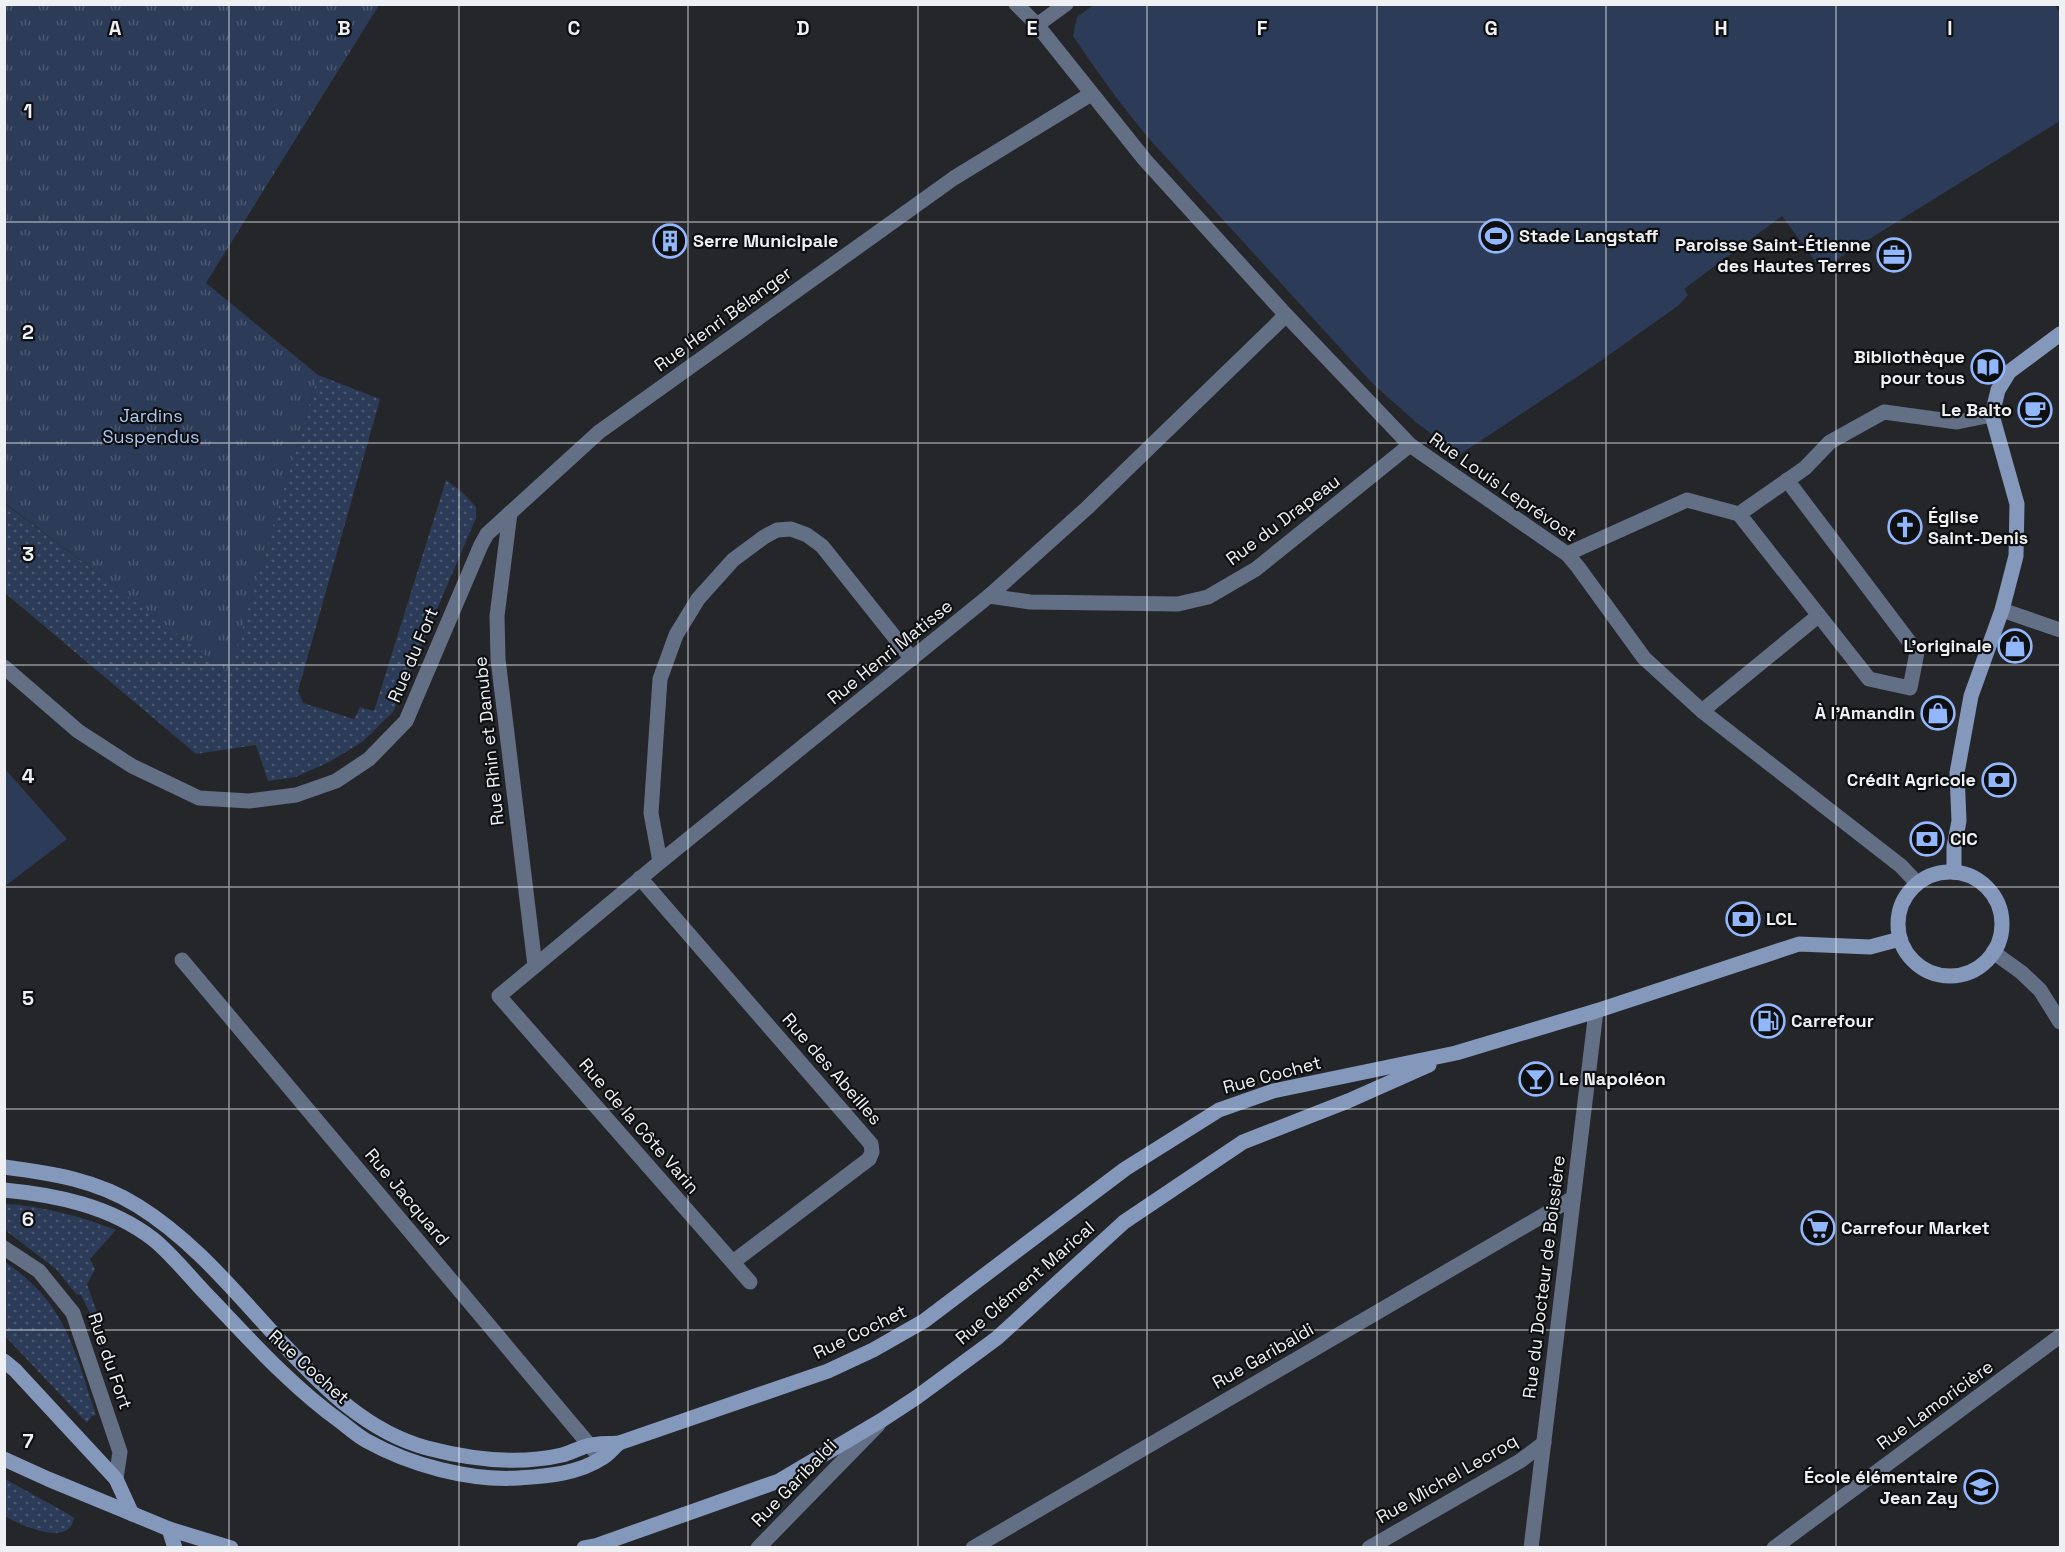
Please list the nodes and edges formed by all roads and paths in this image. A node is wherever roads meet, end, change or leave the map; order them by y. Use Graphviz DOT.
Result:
graph roads {
  1 [pos="1016,4"];
  2 [pos="1066,4"];
  3 [pos="1037,25"];
  4 [pos="1091,94"];
  5 [pos="1286,315"];
  6 [pos="2061,334"];
  7 [pos="1992,416"];
  8 [pos="1410,445"];
  9 [pos="1787,480"];
  10 [pos="510,513"];
  11 [pos="1739,514"];
  12 [pos="1567,554"];
  13 [pos="989,596"];
  14 [pos="2002,610"];
  15 [pos="1818,616"];
  16 [pos="2061,630"];
  17 [pos="912,659"];
  18 [pos="4,667"];
  19 [pos="1702,711"];
  20 [pos="660,862"];
  21 [pos="1954,872"];
  22 [pos="640,878"];
  23 [pos="1917,883"];
  24 [pos="1900,939"];
  25 [pos="1993,952"];
  26 [pos="182,960"];
  27 [pos="535,966"];
  28 [pos="498,996"];
  29 [pos="1596,1011"];
  30 [pos="2061,1022"];
  31 [pos="1456,1053"];
  32 [pos="4,1167"];
  33 [pos="4,1190"];
  34 [pos="1573,1198"];
  35 [pos="137,1205"];
  36 [pos="129,1223"];
  37 [pos="4,1248"];
  38 [pos="733,1263"];
  39 [pos="750,1282"];
  40 [pos="2061,1336"];
  41 [pos="4,1361"];
  42 [pos="882,1420"];
  43 [pos="619,1443"];
  44 [pos="1544,1443"];
  45 [pos="589,1445"];
  46 [pos="4,1459"];
  47 [pos="602,1459"];
  48 [pos="116,1479"];
  49 [pos="132,1514"];
  50 [pos="169,1529"];
  51 [pos="176,1548"];
  52 [pos="231,1548"];
  53 [pos="584,1548"];
  54 [pos="758,1548"];
  55 [pos="973,1548"];
  56 [pos="1369,1548"];
  57 [pos="1531,1548"];
  58 [pos="1774,1548"];
  1 -- 3 [label="street, Rue Louis Leprévost"];
  2 -- 3 [label="street"];
  3 -- 4 [label="street, Rue Louis Leprévost"];
  4 -- 5 [label="street, Rue Louis Leprévost"];
  4 -- 10 [label="street, Rue Henri Bélanger"];
  5 -- 8 [label="street, Rue Louis Leprévost"];
  5 -- 13 [label="street, Rue Henri Matisse"];
  6 -- 7 [label="street"];
  7 -- 9 [label="street"];
  7 -- 14 [label="street"];
  8 -- 12 [label="street, Rue Louis Leprévost"];
  8 -- 13 [label="street, Rue du Drapeau"];
  9 -- 11 [label="street"];
  9 -- 15 [label="street"];
  10 -- 18 [label="street, Rue du Fort"];
  10 -- 27 [label="street, Rue Rhin et Danube"];
  11 -- 12 [label="street"];
  11 -- 15 [label="street"];
  12 -- 19 [label="street, Rue Louis Leprévost"];
  13 -- 17 [label="street, Rue Henri Matisse"];
  14 -- 16 [label="street"];
  14 -- 21 [label="street"];
  15 -- 19 [label="street"];
  17 -- 20 [label="street, Rue Henri Matisse"];
  17 -- 20 [label="street"];
  19 -- 23 [label="street, Rue Louis Leprévost"];
  20 -- 22 [label="street, Rue Henri Matisse"];
  21 -- 23 [label="street"];
  21 -- 25 [label="street"];
  22 -- 27 [label="street, Rue Henri Matisse"];
  22 -- 38 [label="street, Rue des Abeilles"];
  23 -- 24 [label="street"];
  24 -- 25 [label="street"];
  24 -- 29 [label="street, Rue Cochet"];
  25 -- 30 [label="street"];
  26 -- 45 [label="street, Rue Jacquard"];
  27 -- 28 [label="street, Rue Henri Matisse"];
  28 -- 38 [label="street, Rue de la Côte Varin"];
  29 -- 31 [label="street, Rue Cochet"];
  29 -- 34 [label="street, Rue du Docteur de Boissière"];
  31 -- 42 [label="street, Rue Clément Marical"];
  31 -- 43 [label="street, Rue Cochet"];
  32 -- 35 [label="street, Rue Cochet"];
  33 -- 36 [label="street, Rue Cochet"];
  34 -- 44 [label="street, Rue du Docteur de Boissière"];
  34 -- 55 [label="street, Rue Garibaldi"];
  35 -- 36 [label="street"];
  35 -- 45 [label="street, Rue Cochet"];
  36 -- 47 [label="street, Rue Cochet"];
  37 -- 48 [label="street, Rue du Fort"];
  38 -- 39 [label="street, Rue de la Côte Varin"];
  40 -- 58 [label="street, Rue Lamoricière"];
  41 -- 48 [label="street"];
  42 -- 53 [label="street, Rue Clément Marical"];
  42 -- 54 [label="street, Rue Garibaldi"];
  43 -- 45 [label="street, Rue Cochet"];
  43 -- 47 [label="street, Rue Cochet"];
  44 -- 56 [label="street, Rue Michel Lecroq"];
  44 -- 57 [label="street, Rue du Docteur de Boissière"];
  45 -- 47 [label="street, Rue Jacquard"];
  46 -- 49 [label="street"];
  48 -- 49 [label="street"];
  49 -- 50 [label="street"];
  50 -- 51 [label="street"];
  50 -- 52 [label="street"];
}
